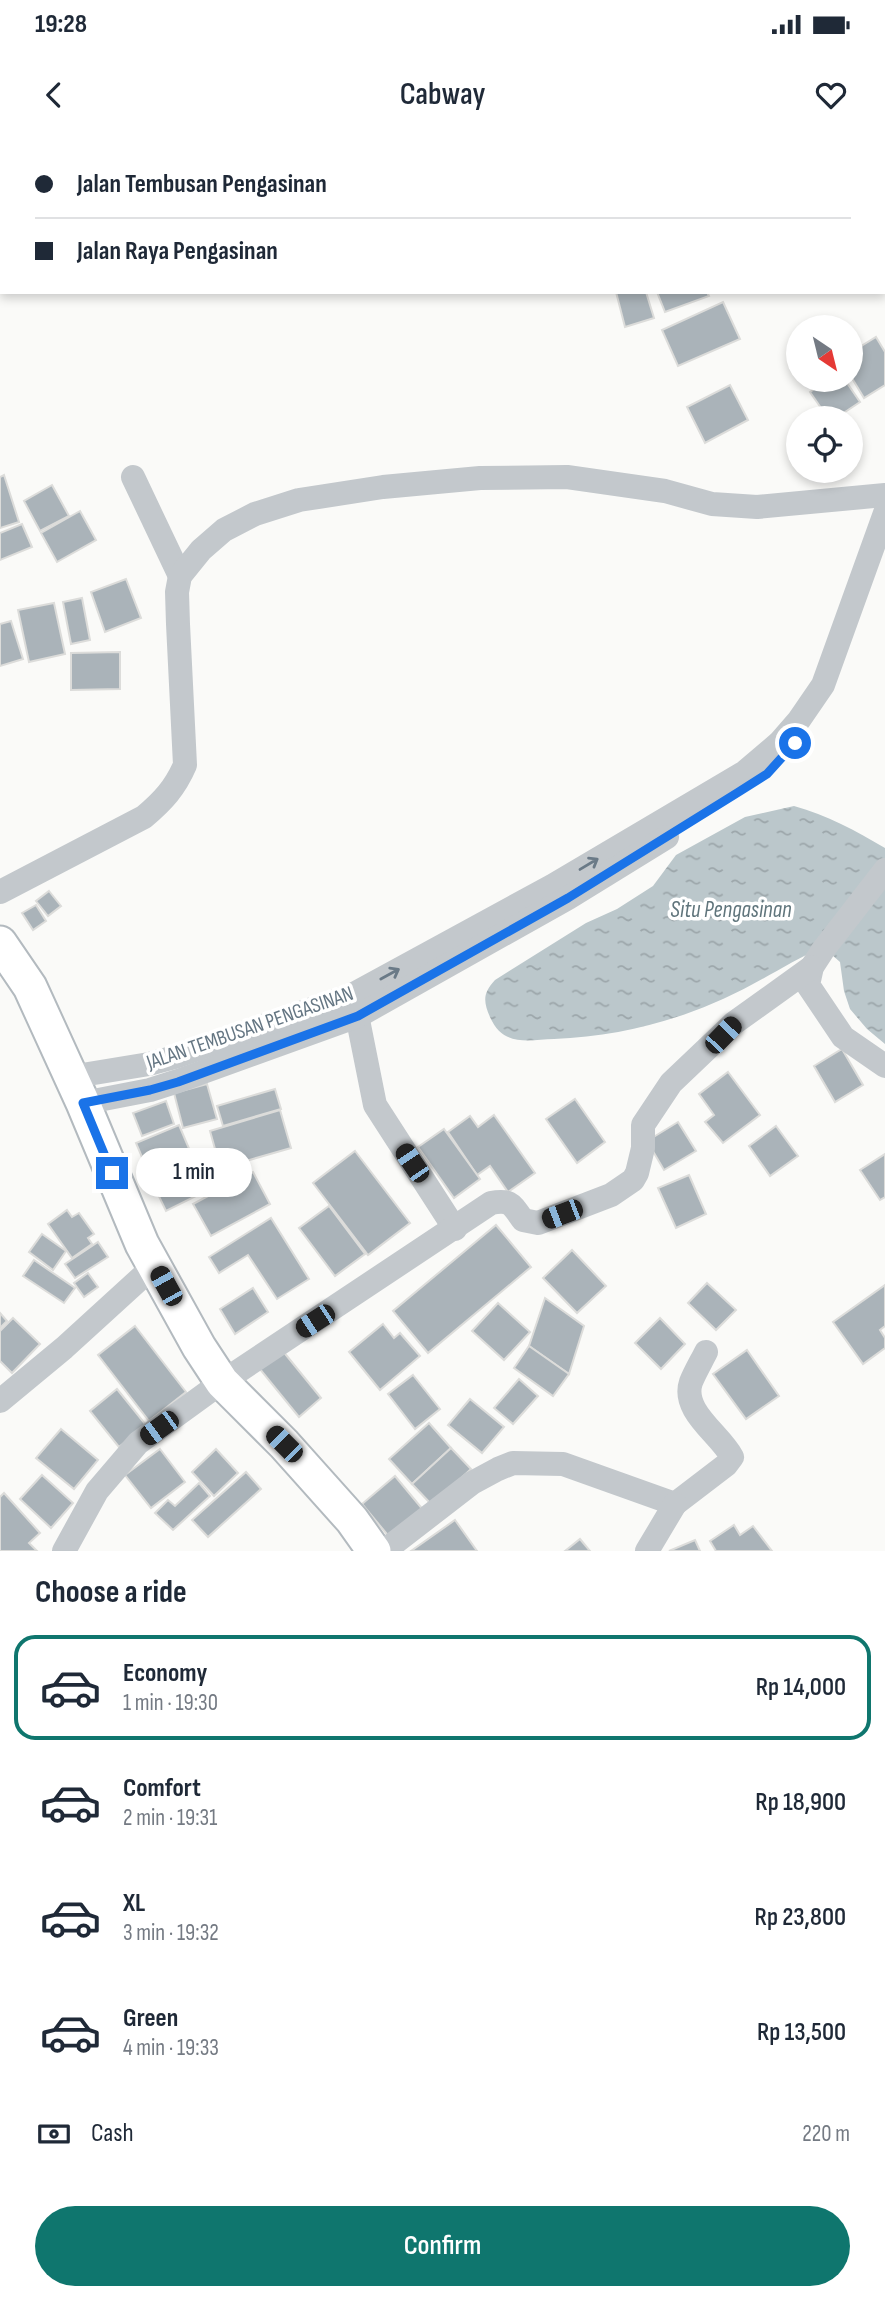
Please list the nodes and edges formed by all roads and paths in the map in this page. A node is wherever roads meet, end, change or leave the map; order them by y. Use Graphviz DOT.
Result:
graph roads {
  1 [pos="133,477"];
  2 [pos="885,495"];
  3 [pos="885,513"];
  4 [pos="885,547"];
  5 [pos="180,576"];
  6 [pos="762,768"];
  7 [pos="885,870"];
  8 [pos="0,892"];
  9 [pos="4,958"];
  10 [pos="817,958"];
  11 [pos="355,1005"];
  12 [pos="885,1066"];
  13 [pos="77,1090"];
  14 [pos="455,1228"];
  15 [pos="154,1265"];
  16 [pos="706,1352"];
  17 [pos="222,1382"];
  18 [pos="0,1401"];
  19 [pos="675,1504"];
  20 [pos="64,1551"];
  21 [pos="374,1551"];
  22 [pos="384,1551"];
  23 [pos="647,1551"];
  1 -- 5 [label="street"];
  2 -- 5 [label="street"];
  3 -- 6 [label="street, JALAN TEMBUSAN PENGASINAN"];
  4 -- 6 [label="street, JALAN TEMBUSAN PENGASINAN"];
  5 -- 8 [label="street"];
  6 -- 11 [label="street, JALAN TEMBUSAN PENGASINAN"];
  7 -- 10 [label="street"];
  9 -- 13 [label="main road"];
  10 -- 12 [label="street"];
  10 -- 14 [label="street"];
  11 -- 13 [label="street, JALAN TEMBUSAN PENGASINAN"];
  11 -- 14 [label="street"];
  13 -- 15 [label="main road"];
  14 -- 17 [label="street"];
  15 -- 17 [label="main road"];
  15 -- 18 [label="street"];
  16 -- 19 [label="street"];
  17 -- 20 [label="street"];
  17 -- 21 [label="main road"];
  19 -- 22 [label="street"];
  19 -- 23 [label="street"];
}
